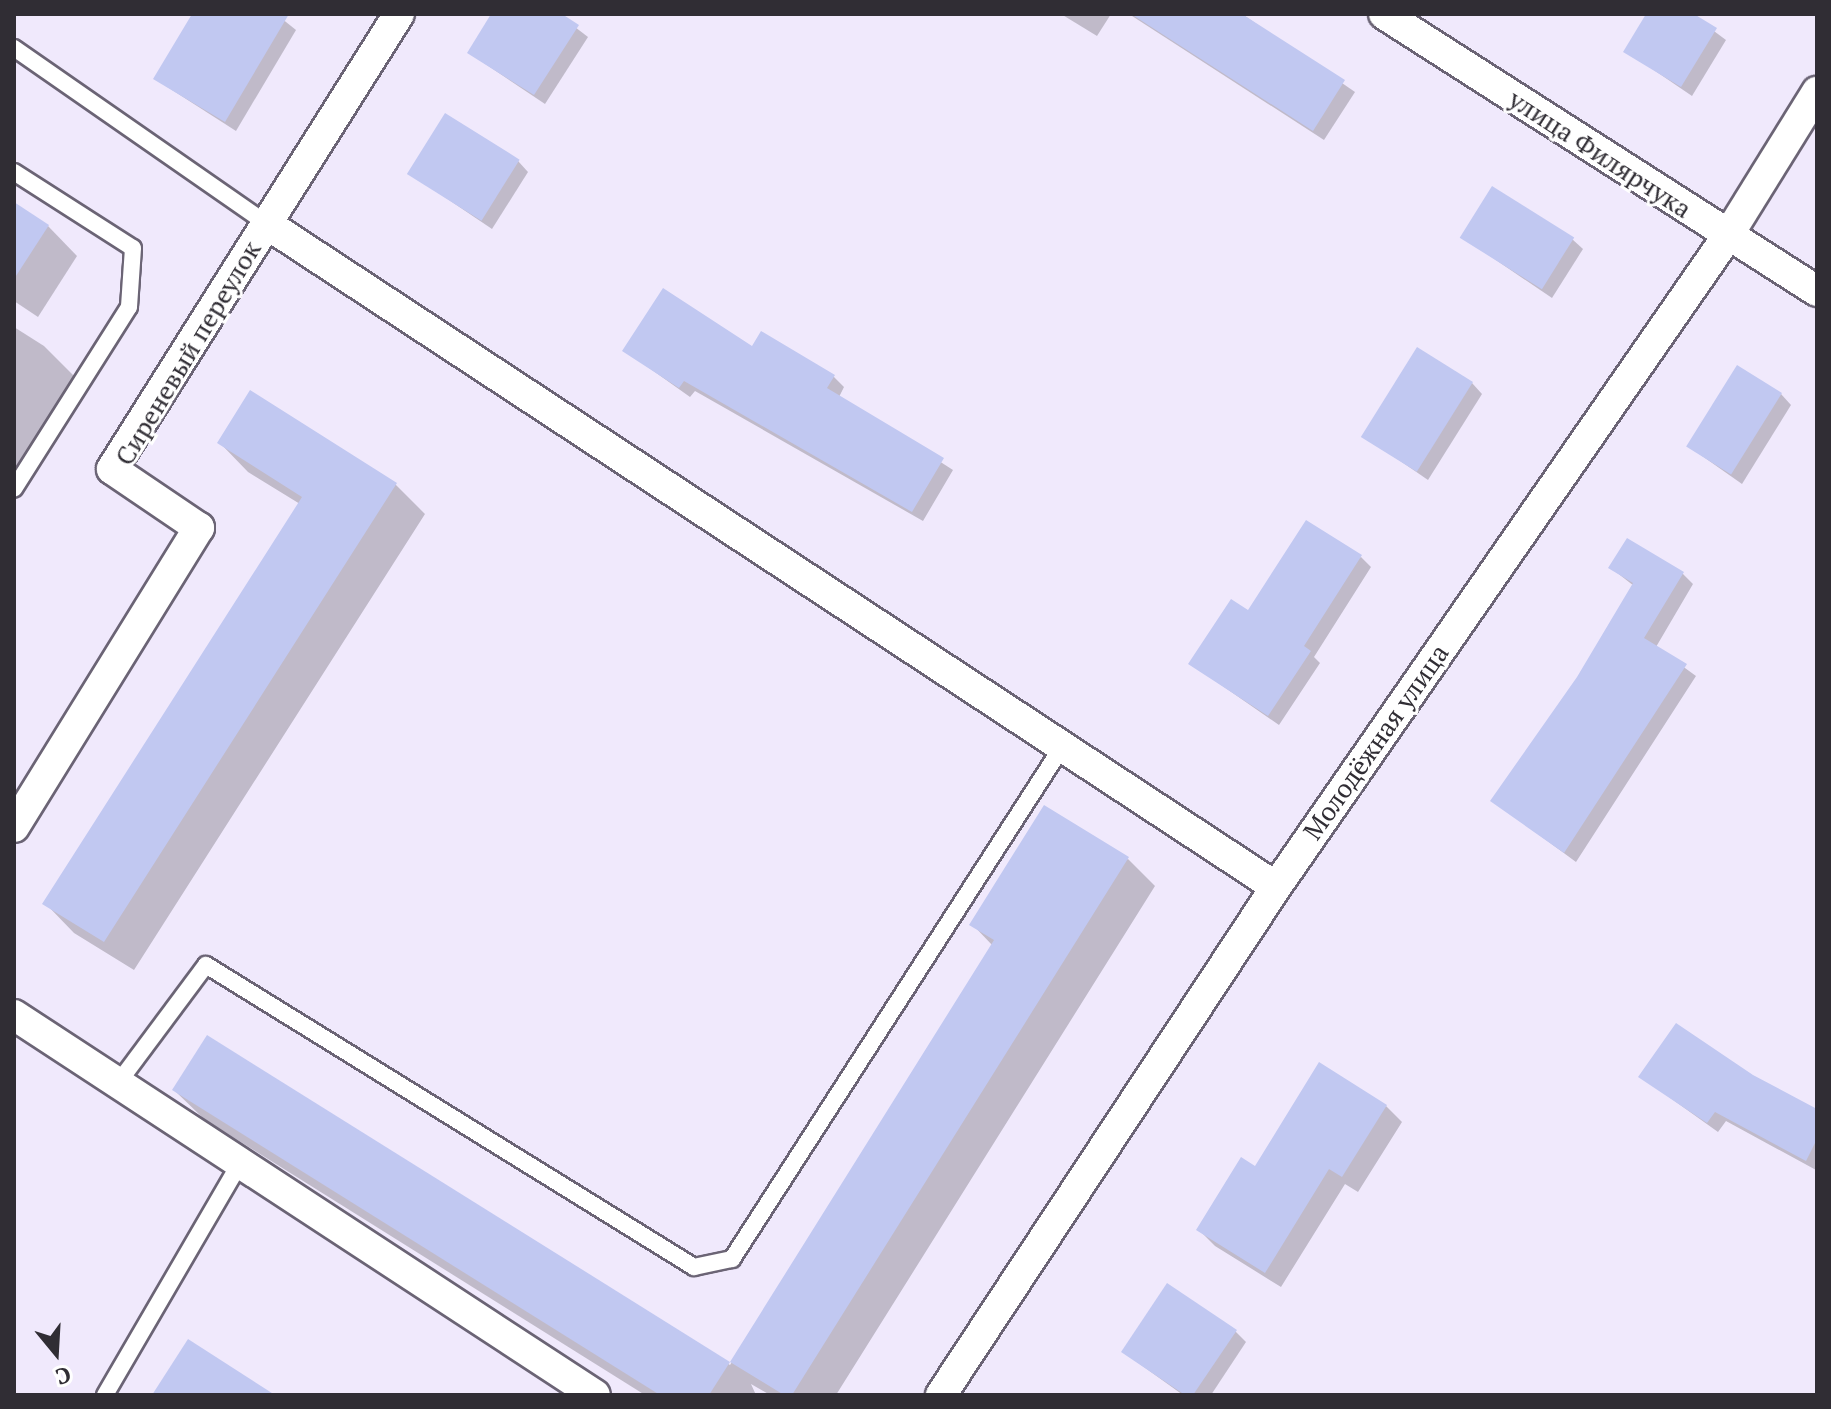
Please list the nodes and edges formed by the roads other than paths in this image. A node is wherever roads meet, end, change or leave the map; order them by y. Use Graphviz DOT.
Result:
graph roads {
  1 [pos="399,14"];
  2 [pos="1384,14"];
  3 [pos="14,48"];
  4 [pos="1817,92"];
  5 [pos="14,172"];
  6 [pos="267,224"];
  7 [pos="1727,237"];
  8 [pos="1817,291"];
  9 [pos="14,489"];
  10 [pos="1062,747"];
  11 [pos="14,827"];
  12 [pos="1276,887"];
  13 [pos="14,1015"];
  14 [pos="118,1083"];
  15 [pos="240,1163"];
  16 [pos="105,1395"];
  17 [pos="595,1395"];
  18 [pos="941,1395"];
  1 -- 6 [label="street, Сиреневый переулок"];
  2 -- 7 [label="street, улица Филярчука"];
  3 -- 6 [label="lane"];
  4 -- 7 [label="street, Молодёжная улица"];
  5 -- 9 [label="lane"];
  6 -- 10 [label="street"];
  6 -- 11 [label="street, Сиреневый переулок"];
  7 -- 8 [label="street, улица Филярчука"];
  7 -- 12 [label="street, Молодёжная улица"];
  10 -- 12 [label="street"];
  10 -- 14 [label="lane"];
  12 -- 18 [label="street, Молодёжная улица"];
  13 -- 14 [label="street"];
  14 -- 15 [label="street"];
  15 -- 16 [label="lane"];
  15 -- 17 [label="street"];
}
